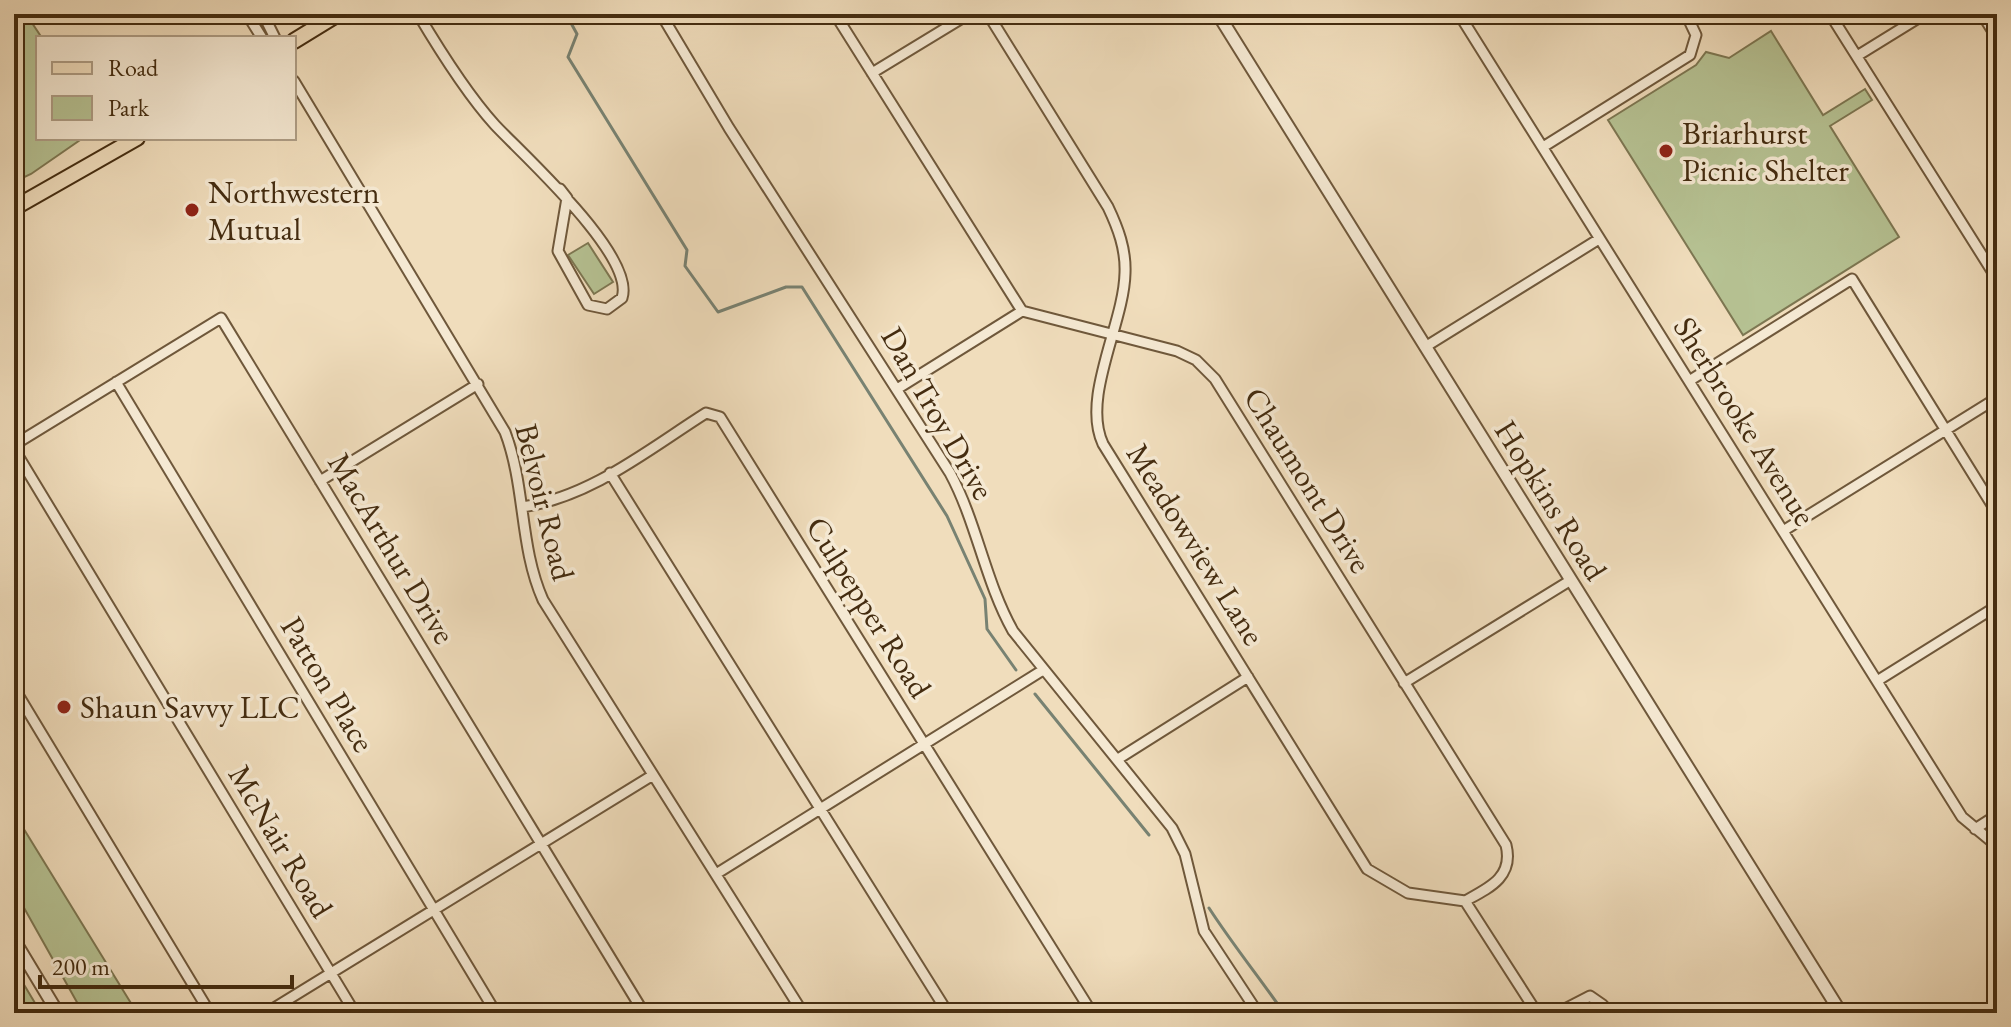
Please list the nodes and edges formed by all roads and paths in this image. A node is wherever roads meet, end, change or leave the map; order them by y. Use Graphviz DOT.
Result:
graph roads {
  1 [pos="247,14"];
  2 [pos="263,14"];
  3 [pos="338,14"];
  4 [pos="418,14"];
  5 [pos="661,14"];
  6 [pos="835,14"];
  7 [pos="969,14"];
  8 [pos="988,14"];
  9 [pos="1218,14"];
  10 [pos="1459,14"];
  11 [pos="1686,14"];
  12 [pos="1830,14"];
  13 [pos="1925,14"];
  14 [pos="1982,14"];
  15 [pos="261,36"];
  16 [pos="274,36"];
  17 [pos="1997,38"];
  18 [pos="296,40"];
  19 [pos="1857,56"];
  20 [pos="872,73"];
  21 [pos="296,84"];
  22 [pos="133,140"];
  23 [pos="1543,147"];
  24 [pos="560,189"];
  25 [pos="14,208"];
  26 [pos="1599,239"];
  27 [pos="1997,279"];
  28 [pos="1022,311"];
  29 [pos="1114,333"];
  30 [pos="1425,347"];
  31 [pos="1689,381"];
  32 [pos="116,382"];
  33 [pos="478,384"];
  34 [pos="897,389"];
  35 [pos="1997,398"];
  36 [pos="1945,430"];
  37 [pos="14,447"];
  38 [pos="610,473"];
  39 [pos="320,481"];
  40 [pos="522,507"];
  41 [pos="1997,513"];
  42 [pos="1783,531"];
  43 [pos="1571,580"];
  44 [pos="1997,606"];
  45 [pos="1043,670"];
  46 [pos="1248,677"];
  47 [pos="1877,681"];
  48 [pos="1404,683"];
  49 [pos="14,688"];
  50 [pos="923,745"];
  51 [pos="1118,759"];
  52 [pos="653,775"];
  53 [pos="820,809"];
  54 [pos="1997,815"];
  55 [pos="1975,829"];
  56 [pos="542,844"];
  57 [pos="1997,846"];
  58 [pos="716,874"];
  59 [pos="1465,901"];
  60 [pos="434,910"];
  61 [pos="14,940"];
  62 [pos="331,973"];
  63 [pos="1251,1004"];
  64 [pos="58,1013"];
  65 [pos="210,1013"];
  66 [pos="266,1013"];
  67 [pos="355,1013"];
  68 [pos="496,1013"];
  69 [pos="644,1013"];
  70 [pos="803,1013"];
  71 [pos="948,1013"];
  72 [pos="1092,1013"];
  73 [pos="1236,1013"];
  74 [pos="1258,1013"];
  75 [pos="1537,1013"];
  76 [pos="1557,1013"];
  77 [pos="1604,1013"];
  78 [pos="1841,1013"];
  1 -- 15 [label="street"];
  2 -- 16 [label="street"];
  3 -- 18 [label="main road"];
  4 -- 24 [label="street"];
  5 -- 34 [label="street, Dan Troy Drive"];
  6 -- 20 [label="street"];
  7 -- 20 [label="street"];
  8 -- 29 [label="street, Meadowview Lane"];
  9 -- 30 [label="street, Hopkins Road"];
  10 -- 23 [label="street, Sherbrooke Avenue"];
  11 -- 23 [label="street"];
  12 -- 19 [label="street"];
  13 -- 19 [label="street"];
  14 -- 17 [label="street"];
  19 -- 27 [label="street"];
  20 -- 28 [label="street"];
  21 -- 33 [label="street, Belvoir Road"];
  22 -- 25 [label="main road"];
  23 -- 26 [label="street, Sherbrooke Avenue"];
  24 -- 24 [label="street"];
  26 -- 30 [label="street"];
  26 -- 31 [label="street, Sherbrooke Avenue"];
  28 -- 29 [label="street, Chaumont Drive"];
  28 -- 34 [label="street"];
  29 -- 46 [label="street, Meadowview Lane"];
  29 -- 48 [label="street, Chaumont Drive"];
  30 -- 43 [label="street, Hopkins Road"];
  31 -- 36 [label="street"];
  31 -- 42 [label="street, Sherbrooke Avenue"];
  32 -- 37 [label="street, MacArthur Drive"];
  32 -- 39 [label="street, MacArthur Drive"];
  32 -- 60 [label="street, Patton Place"];
  33 -- 39 [label="street"];
  33 -- 40 [label="street, Belvoir Road"];
  34 -- 45 [label="street, Dan Troy Drive"];
  35 -- 36 [label="street"];
  36 -- 41 [label="street"];
  36 -- 42 [label="street"];
  37 -- 62 [label="street, McNair Road"];
  38 -- 40 [label="street, Culpepper Road"];
  38 -- 50 [label="street, Culpepper Road"];
  38 -- 53 [label="street"];
  39 -- 56 [label="street, MacArthur Drive"];
  40 -- 52 [label="street, Belvoir Road"];
  42 -- 47 [label="street, Sherbrooke Avenue"];
  43 -- 48 [label="street"];
  43 -- 78 [label="street, Hopkins Road"];
  44 -- 47 [label="street"];
  45 -- 50 [label="street"];
  45 -- 51 [label="street, Dan Troy Drive"];
  46 -- 51 [label="street"];
  46 -- 59 [label="street, Meadowview Lane"];
  47 -- 55 [label="street, Sherbrooke Avenue"];
  48 -- 59 [label="street, Chaumont Drive"];
  49 -- 65 [label="street"];
  50 -- 53 [label="street"];
  50 -- 72 [label="street, Culpepper Road"];
  51 -- 63 [label="street, Dan Troy Drive"];
  52 -- 56 [label="street"];
  52 -- 58 [label="street, Belvoir Road"];
  53 -- 58 [label="street"];
  53 -- 71 [label="street"];
  54 -- 55 [label="street"];
  55 -- 57 [label="street, Sherbrooke Avenue"];
  56 -- 60 [label="street"];
  56 -- 69 [label="street, MacArthur Drive"];
  58 -- 70 [label="street, Belvoir Road"];
  59 -- 75 [label="street"];
  60 -- 62 [label="street"];
  60 -- 68 [label="street, Patton Place"];
  61 -- 64 [label="street"];
  62 -- 66 [label="street"];
  62 -- 67 [label="street, McNair Road"];
  63 -- 73 [label="street"];
  63 -- 74 [label="street, Dan Troy Drive"];
  76 -- 77 [label="street"];
}
